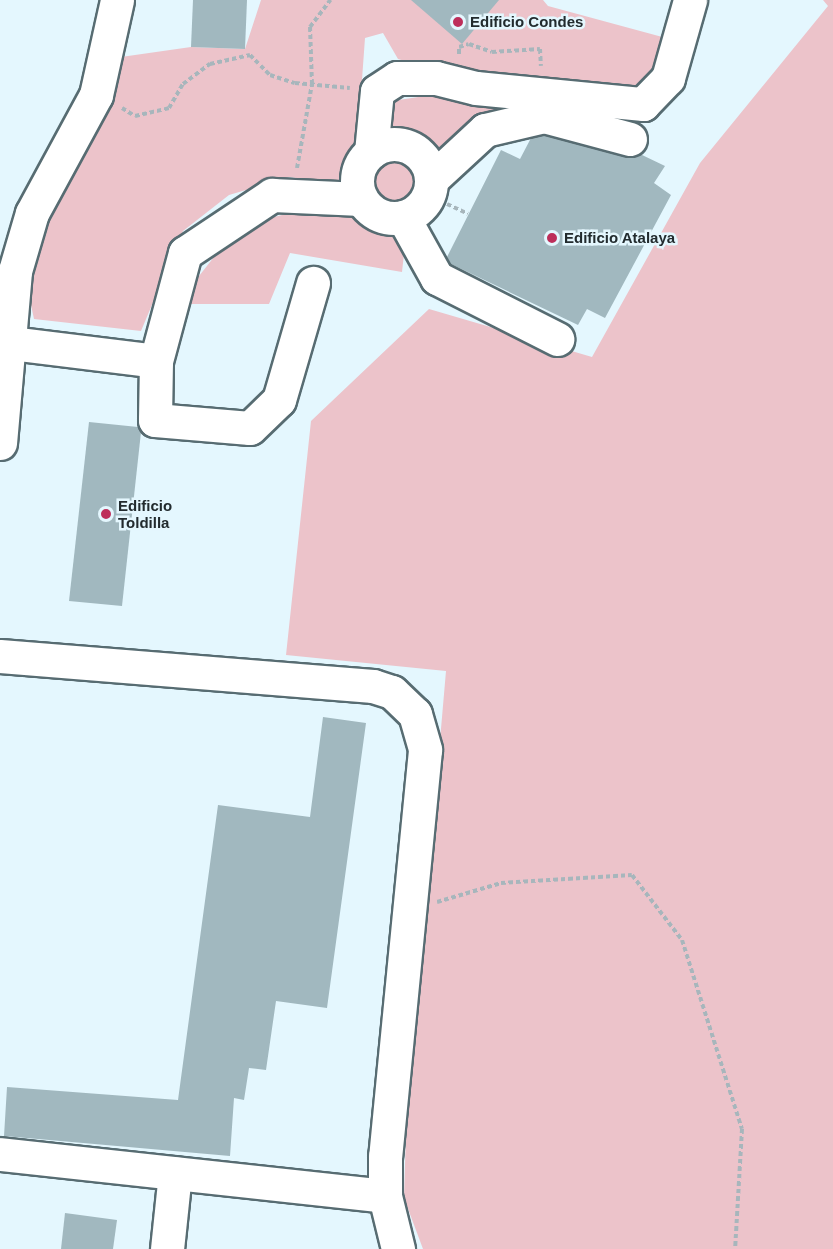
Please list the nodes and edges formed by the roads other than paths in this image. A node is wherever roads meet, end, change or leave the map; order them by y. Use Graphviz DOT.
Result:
graph roads {
  1 [pos="117,0"];
  2 [pos="690,0"];
  3 [pos="630,139"];
  4 [pos="371,152"];
  5 [pos="432,179"];
  6 [pos="361,199"];
  7 [pos="403,218"];
  8 [pos="313,283"];
  9 [pos="557,339"];
  10 [pos="6,344"];
  11 [pos="156,361"];
  12 [pos="0,442"];
  13 [pos="0,656"];
  14 [pos="0,1154"];
  15 [pos="175,1173"];
  16 [pos="385,1196"];
  17 [pos="167,1249"];
  18 [pos="398,1249"];
  1 -- 10 [label="street"];
  2 -- 4 [label="street"];
  3 -- 5 [label="street"];
  4 -- 5 [label="street"];
  4 -- 6 [label="street"];
  5 -- 7 [label="street"];
  6 -- 7 [label="street"];
  6 -- 11 [label="street"];
  7 -- 9 [label="street"];
  8 -- 11 [label="street"];
  10 -- 11 [label="street"];
  10 -- 12 [label="street"];
  13 -- 16 [label="street"];
  14 -- 15 [label="street"];
  15 -- 16 [label="street"];
  15 -- 17 [label="street"];
  16 -- 18 [label="street"];
}
